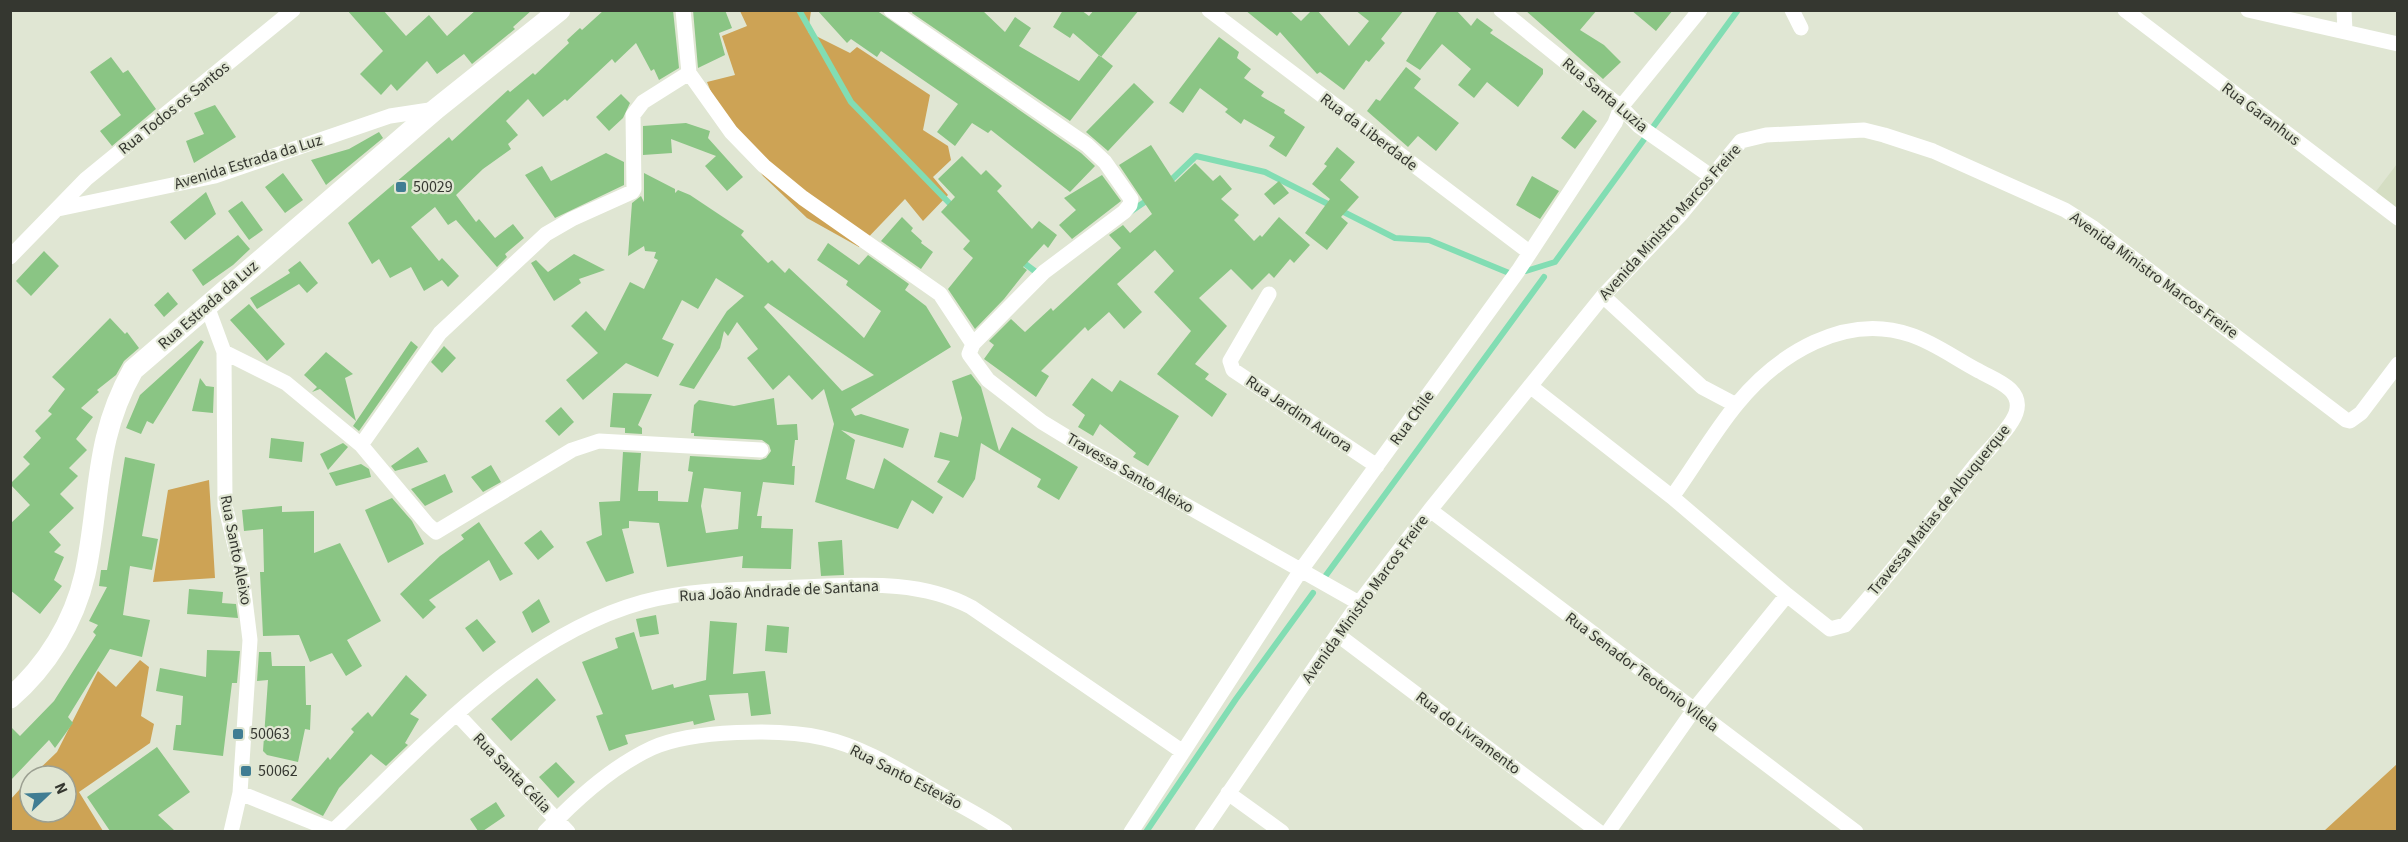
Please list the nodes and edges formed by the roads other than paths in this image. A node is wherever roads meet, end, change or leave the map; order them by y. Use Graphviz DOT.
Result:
graph roads {
  1 [pos="293,10"];
  2 [pos="560,10"];
  3 [pos="683,10"];
  4 [pos="891,10"];
  5 [pos="1209,10"];
  6 [pos="1501,10"];
  7 [pos="1700,10"];
  8 [pos="1792,10"];
  9 [pos="2125,10"];
  10 [pos="2248,10"];
  11 [pos="2344,10"];
  12 [pos="1801,28"];
  13 [pos="2345,30"];
  14 [pos="2397,44"];
  15 [pos="689,73"];
  16 [pos="1621,107"];
  17 [pos="436,109"];
  18 [pos="1712,177"];
  19 [pos="58,210"];
  20 [pos="2397,218"];
  21 [pos="1529,252"];
  22 [pos="10,257"];
  23 [pos="1269,294"];
  24 [pos="1603,296"];
  25 [pos="207,306"];
  26 [pos="973,344"];
  27 [pos="224,352"];
  28 [pos="2397,364"];
  29 [pos="1530,386"];
  30 [pos="1736,405"];
  31 [pos="361,445"];
  32 [pos="761,450"];
  33 [pos="1377,466"];
  34 [pos="1672,497"];
  35 [pos="1430,510"];
  36 [pos="1301,570"];
  37 [pos="1787,595"];
  38 [pos="1359,603"];
  39 [pos="1338,635"];
  40 [pos="10,698"];
  41 [pos="1693,711"];
  42 [pos="457,714"];
  43 [pos="1183,752"];
  44 [pos="240,793"];
  45 [pos="1228,793"];
  46 [pos="557,819"];
  47 [pos="336,830"];
  48 [pos="231,831"];
  49 [pos="545,831"];
  50 [pos="568,831"];
  51 [pos="1005,831"];
  52 [pos="1131,831"];
  53 [pos="1202,831"];
  54 [pos="1282,831"];
  55 [pos="1599,831"];
  56 [pos="1608,831"];
  57 [pos="1856,831"];
  1 -- 19 [label="street, Rua Todos os Santos"];
  2 -- 17 [label="main road, Rua Estrada da Luz"];
  3 -- 15 [label="street"];
  4 -- 26 [label="street"];
  5 -- 21 [label="street, Rua da Liberdade"];
  6 -- 16 [label="street, Rua Santa Luzia"];
  7 -- 16 [label="street, Rua Chile"];
  8 -- 12 [label="street"];
  9 -- 20 [label="street, Rua Garanhus"];
  10 -- 13 [label="street"];
  11 -- 13 [label="street"];
  13 -- 14 [label="street"];
  15 -- 26 [label="street"];
  15 -- 31 [label="street"];
  16 -- 18 [label="street, Rua Santa Luzia"];
  16 -- 21 [label="street, Rua Chile"];
  17 -- 19 [label="street, Avenida Estrada da Luz"];
  17 -- 25 [label="main road, Rua Estrada da Luz"];
  18 -- 24 [label="street, Avenida Ministro Marcos Freire"];
  18 -- 28 [label="street, Avenida Ministro Marcos Freire"];
  19 -- 22 [label="street, Rua Todos os Santos"];
  21 -- 33 [label="street, Rua Chile"];
  23 -- 33 [label="street, Rua Jardim Aurora"];
  24 -- 29 [label="street, Avenida Ministro Marcos Freire"];
  24 -- 30 [label="street"];
  25 -- 27 [label="street, Rua Santo Aleixo"];
  25 -- 40 [label="main road, Rua Estrada da Luz"];
  26 -- 36 [label="street, Travessa Santo Aleixo"];
  27 -- 31 [label="street"];
  27 -- 44 [label="street, Rua Santo Aleixo"];
  29 -- 34 [label="street"];
  29 -- 35 [label="street, Avenida Ministro Marcos Freire"];
  30 -- 34 [label="street"];
  30 -- 37 [label="street, Travessa Matias de Albuquerque"];
  31 -- 32 [label="street"];
  33 -- 36 [label="street, Rua Chile"];
  34 -- 37 [label="street"];
  35 -- 38 [label="street, Avenida Ministro Marcos Freire"];
  35 -- 41 [label="street, Rua Senador Teotonio Vilela"];
  36 -- 38 [label="street, Travessa Santo Aleixo"];
  36 -- 43 [label="street, Rua Chile"];
  37 -- 41 [label="street"];
  38 -- 39 [label="street, Avenida Ministro Marcos Freire"];
  39 -- 45 [label="street, Avenida Ministro Marcos Freire"];
  39 -- 55 [label="street, Rua do Livramento"];
  41 -- 56 [label="street"];
  41 -- 57 [label="street, Rua Senador Teotonio Vilela"];
  42 -- 43 [label="street, Rua João Andrade de Santana"];
  42 -- 46 [label="street, Rua Santa Célia"];
  42 -- 47 [label="street, Rua João Andrade de Santana"];
  43 -- 52 [label="street, Rua Chile"];
  44 -- 47 [label="street"];
  44 -- 48 [label="street, Rua Santo Aleixo"];
  45 -- 53 [label="street, Avenida Ministro Marcos Freire"];
  45 -- 54 [label="street"];
  46 -- 49 [label="street, Rua Santo Estevão"];
  46 -- 50 [label="street, Rua Santa Célia"];
  46 -- 51 [label="street, Rua Santo Estevão"];
}
